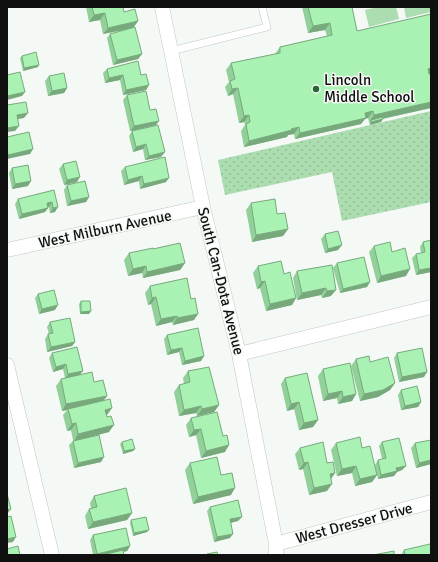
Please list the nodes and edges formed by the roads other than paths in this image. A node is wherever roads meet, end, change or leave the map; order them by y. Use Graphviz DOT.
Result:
graph roads {
  1 [pos="163,7"];
  2 [pos="262,7"];
  3 [pos="171,51"];
  4 [pos="203,207"];
  5 [pos="7,250"];
  6 [pos="431,307"];
  7 [pos="239,354"];
  8 [pos="7,365"];
  9 [pos="431,502"];
  10 [pos="276,549"];
  11 [pos="52,555"];
  1 -- 3 [label="street, South Can-Dota Avenue"];
  2 -- 3 [label="lane"];
  3 -- 4 [label="street, South Can-Dota Avenue"];
  4 -- 5 [label="street, West Milburn Avenue"];
  4 -- 7 [label="street, South Can-Dota Avenue"];
  6 -- 7 [label="street"];
  7 -- 10 [label="street, South Can-Dota Avenue"];
  8 -- 11 [label="street"];
  9 -- 10 [label="street, West Dresser Drive"];
}
